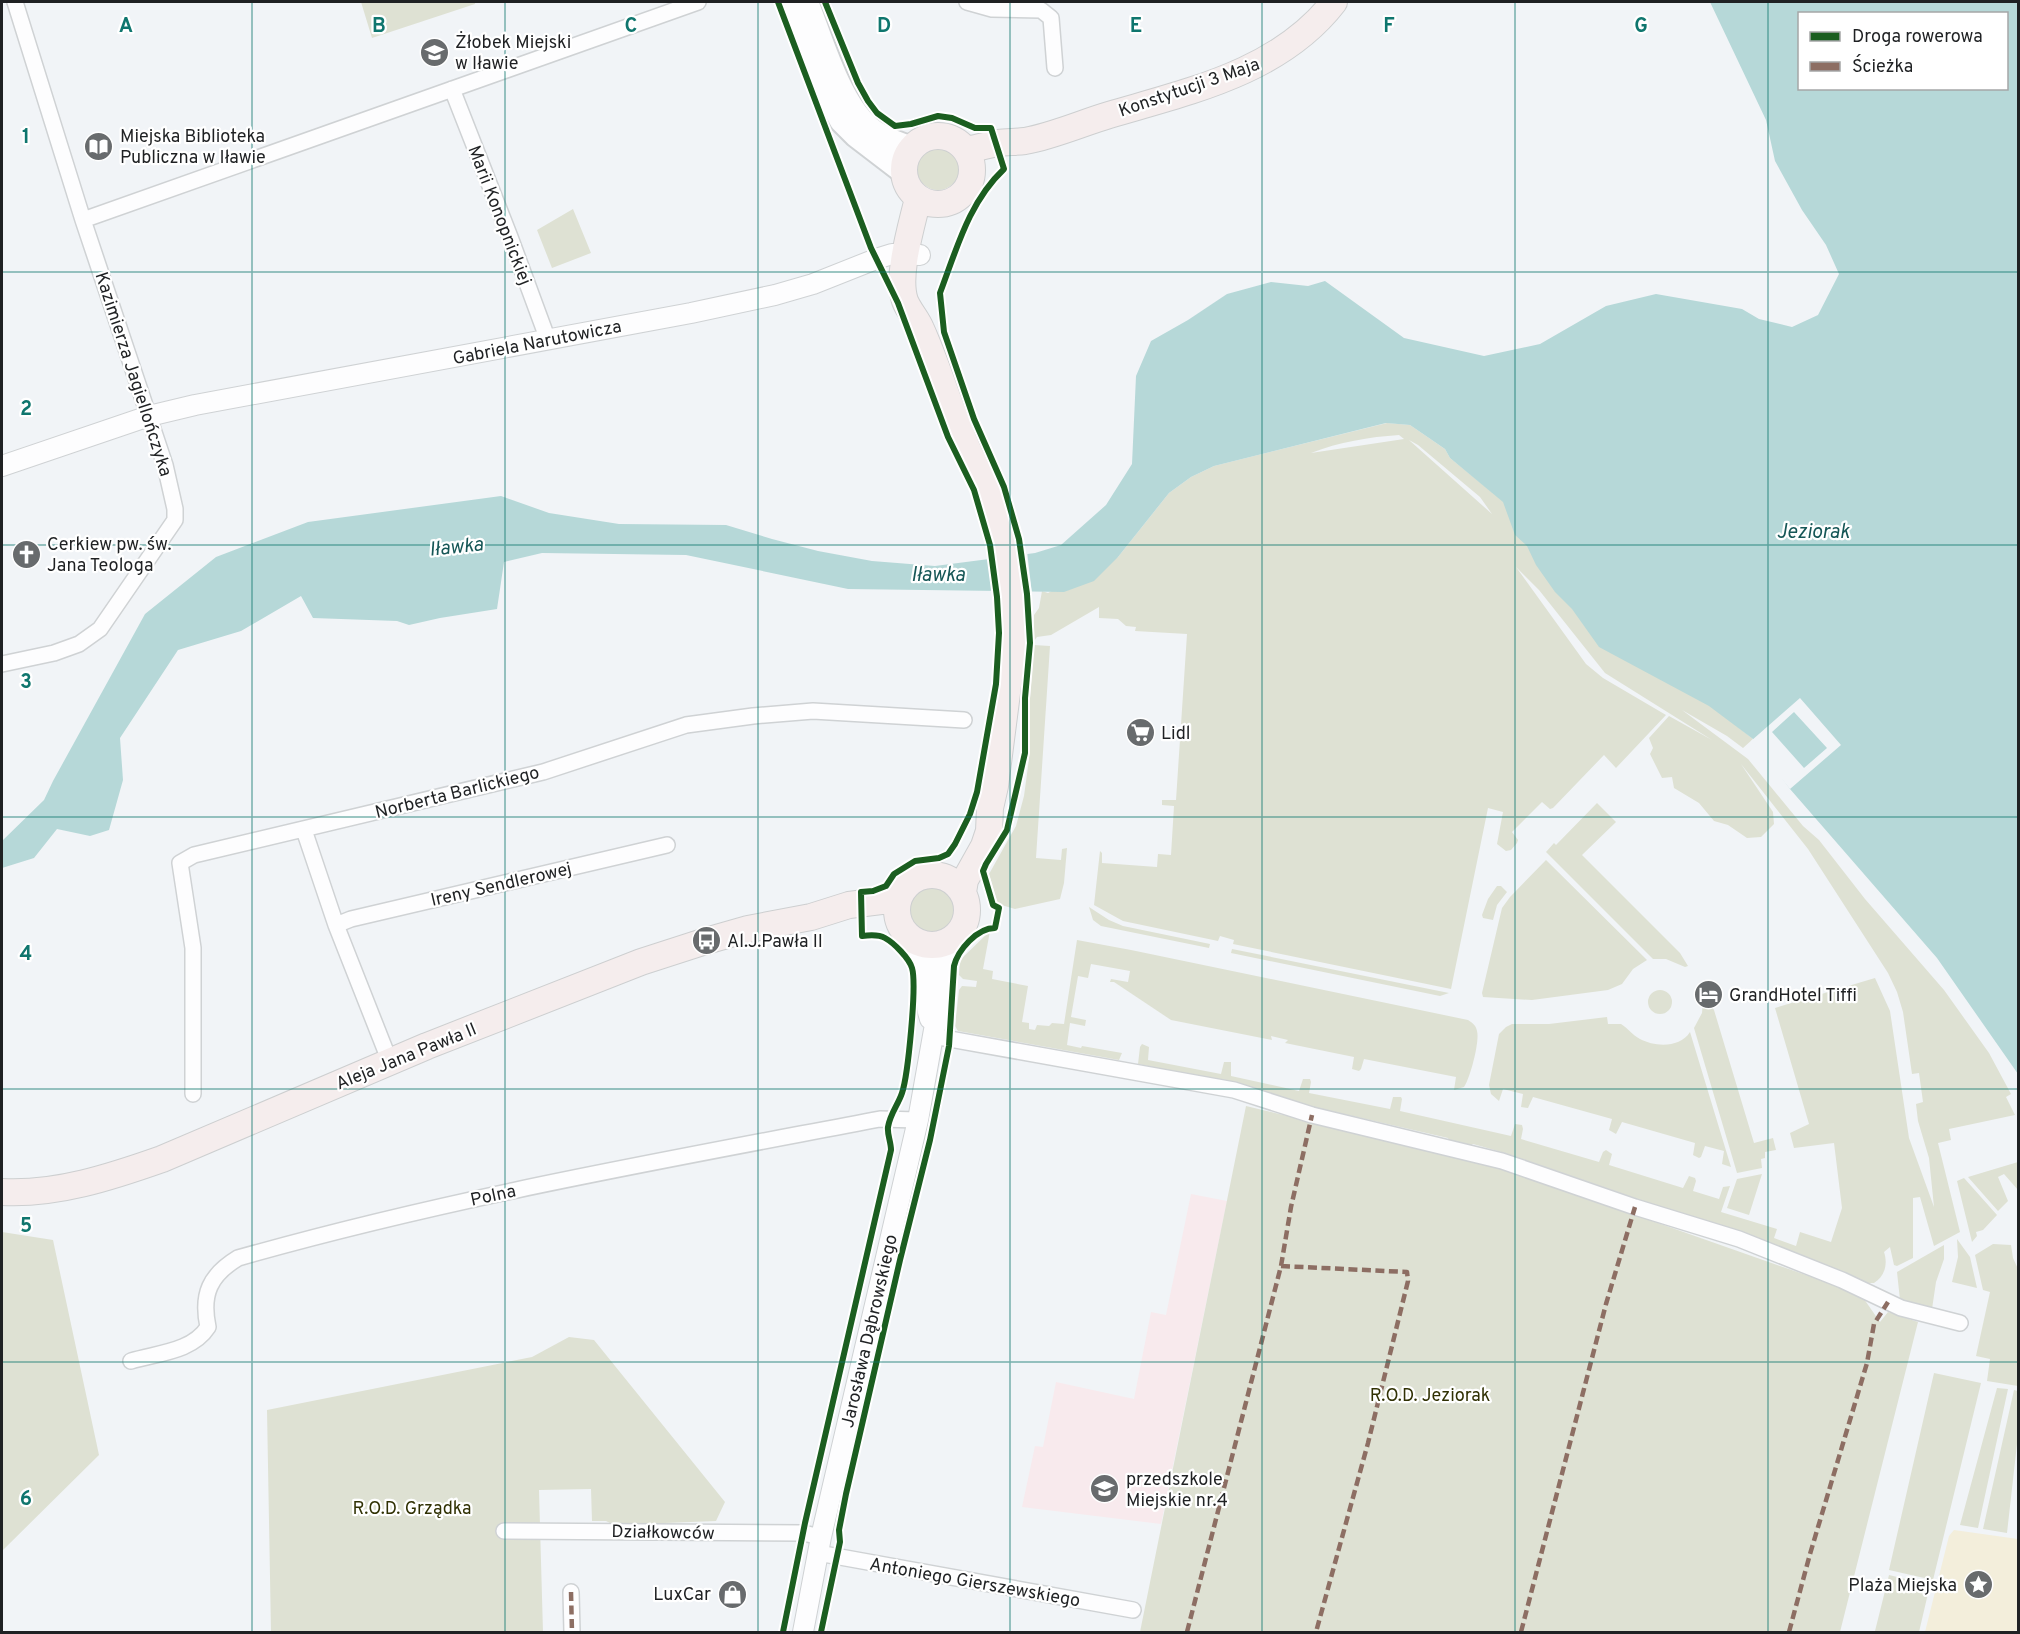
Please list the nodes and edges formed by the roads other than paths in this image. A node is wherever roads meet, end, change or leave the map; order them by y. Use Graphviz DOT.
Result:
graph roads {
  1 [pos="15,2"];
  2 [pos="698,2"];
  3 [pos="788,2"];
  4 [pos="807,2"];
  5 [pos="967,2"];
  6 [pos="1334,2"];
  7 [pos="1055,68"];
  8 [pos="452,89"];
  9 [pos="907,160"];
  10 [pos="970,160"];
  11 [pos="927,201"];
  12 [pos="83,220"];
  13 [pos="913,254"];
  14 [pos="548,340"];
  15 [pos="149,416"];
  16 [pos="2,466"];
  17 [pos="2,664"];
  18 [pos="964,720"];
  19 [pos="990,807"];
  20 [pos="304,830"];
  21 [pos="667,845"];
  22 [pos="938,874"];
  23 [pos="901,891"];
  24 [pos="963,892"];
  25 [pos="811,917"];
  26 [pos="336,925"];
  27 [pos="907,932"];
  28 [pos="948,941"];
  29 [pos="934,1033"];
  30 [pos="390,1062"];
  31 [pos="193,1094"];
  32 [pos="918,1120"];
  33 [pos="2,1192"];
  34 [pos="1960,1323"];
  35 [pos="131,1361"];
  36 [pos="504,1531"];
  37 [pos="820,1545"];
  38 [pos="571,1592"];
  39 [pos="1133,1610"];
  40 [pos="572,1632"];
  41 [pos="803,1632"];
  1 -- 12 [label="street, Kazimierza Jagiellończyka"];
  2 -- 8 [label="street"];
  3 -- 9 [label="main road"];
  4 -- 9 [label="main road"];
  5 -- 7 [label="street"];
  6 -- 10 [label="main road, Konstytucji 3 Maja"];
  8 -- 12 [label="street"];
  8 -- 14 [label="street, Marii Konopnickiej"];
  9 -- 10 [label="main road"];
  9 -- 11 [label="main road"];
  10 -- 11 [label="main road"];
  11 -- 13 [label="main road"];
  12 -- 15 [label="street, Kazimierza Jagiellończyka"];
  13 -- 14 [label="street, Gabriela Narutowicza"];
  13 -- 19 [label="main road"];
  14 -- 15 [label="street, Gabriela Narutowicza"];
  15 -- 16 [label="street, Gabriela Narutowicza"];
  15 -- 17 [label="street, Kazimierza Jagiellończyka"];
  18 -- 20 [label="street, Norberta Barlickiego"];
  19 -- 22 [label="main road"];
  19 -- 24 [label="main road"];
  20 -- 26 [label="street"];
  20 -- 31 [label="street, Norberta Barlickiego"];
  21 -- 26 [label="street, Ireny Sendlerowej"];
  22 -- 23 [label="main road"];
  22 -- 24 [label="main road"];
  23 -- 25 [label="main road, Aleja Jana Pawła II"];
  23 -- 27 [label="main road"];
  24 -- 28 [label="main road"];
  25 -- 27 [label="main road, Aleja Jana Pawła II"];
  25 -- 30 [label="main road, Aleja Jana Pawła II"];
  26 -- 30 [label="street"];
  27 -- 28 [label="main road"];
  27 -- 29 [label="street, Jarosława Dąbrowskiego"];
  28 -- 29 [label="street, Jarosława Dąbrowskiego"];
  29 -- 32 [label="street, Jarosława Dąbrowskiego"];
  29 -- 34 [label="street"];
  30 -- 33 [label="main road, Aleja Jana Pawła II"];
  32 -- 35 [label="street, Polna"];
  32 -- 37 [label="street, Jarosława Dąbrowskiego"];
  36 -- 37 [label="street, Działkowców"];
  37 -- 39 [label="street, Antoniego Gierszewskiego"];
  37 -- 41 [label="street, Jarosława Dąbrowskiego"];
  38 -- 40 [label="street"];
}
